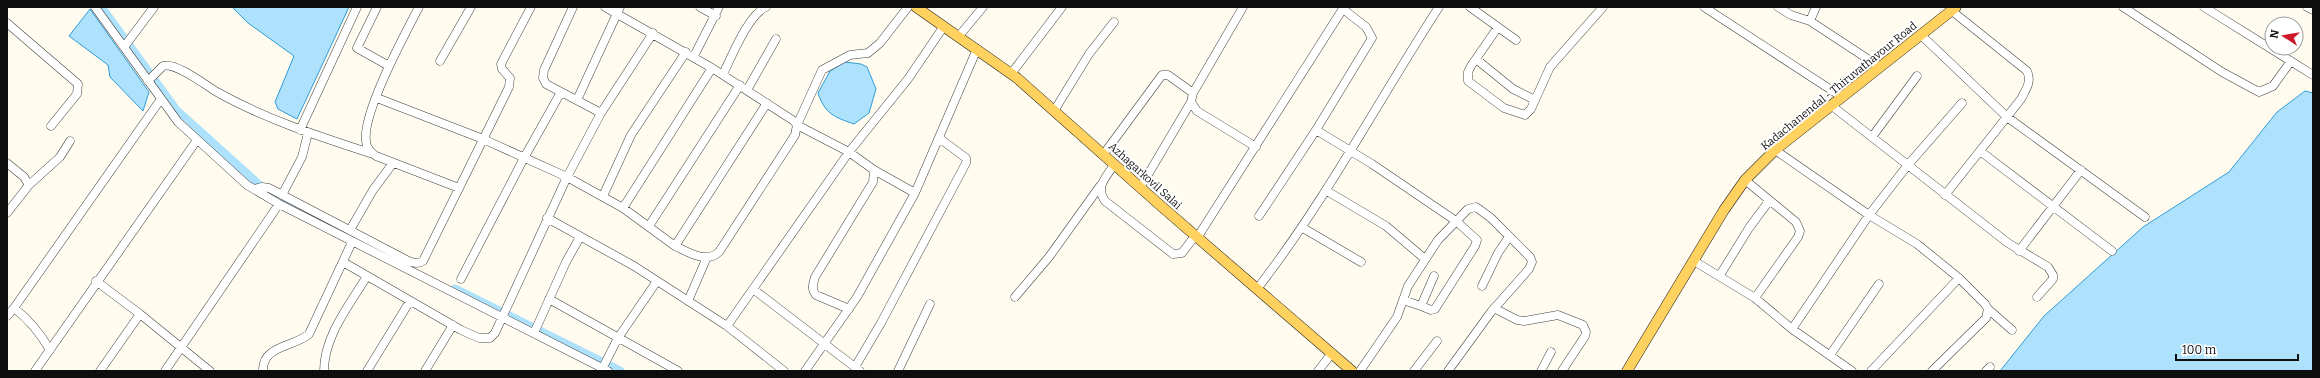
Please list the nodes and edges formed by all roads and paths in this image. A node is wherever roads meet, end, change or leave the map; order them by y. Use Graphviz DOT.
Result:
graph roads {
  1 [pos="95,7"];
  2 [pos="154,7"];
  3 [pos="357,7"];
  4 [pos="377,7"];
  5 [pos="419,7"];
  6 [pos="471,7"];
  7 [pos="531,7"];
  8 [pos="574,7"];
  9 [pos="605,7"];
  10 [pos="700,7"];
  11 [pos="719,7"];
  12 [pos="766,7"];
  13 [pos="908,7"];
  14 [pos="916,7"];
  15 [pos="984,7"];
  16 [pos="1062,7"];
  17 [pos="1243,7"];
  18 [pos="1439,7"];
  19 [pos="1470,7"];
  20 [pos="1603,7"];
  21 [pos="1704,7"];
  22 [pos="1778,7"];
  23 [pos="1816,7"];
  24 [pos="2123,7"];
  25 [pos="2204,7"];
  26 [pos="2307,7"];
  27 [pos="1344,8"];
  28 [pos="1954,9"];
  29 [pos="619,10"];
  30 [pos="2313,10"];
  31 [pos="716,16"];
  32 [pos="1810,21"];
  33 [pos="1114,22"];
  34 [pos="7,23"];
  35 [pos="944,26"];
  36 [pos="1498,27"];
  37 [pos="653,33"];
  38 [pos="1921,35"];
  39 [pos="959,36"];
  40 [pos="776,39"];
  41 [pos="1516,40"];
  42 [pos="127,44"];
  43 [pos="977,49"];
  44 [pos="690,54"];
  45 [pos="1476,59"];
  46 [pos="440,61"];
  47 [pos="2291,61"];
  48 [pos="389,66"];
  49 [pos="1880,67"];
  50 [pos="712,68"];
  51 [pos="723,74"];
  52 [pos="1010,74"];
  53 [pos="2313,75"];
  54 [pos="1917,76"];
  55 [pos="149,80"];
  56 [pos="743,87"];
  57 [pos="561,92"];
  58 [pos="1193,93"];
  59 [pos="1842,97"];
  60 [pos="377,98"];
  61 [pos="162,99"];
  62 [pos="577,100"];
  63 [pos="1535,100"];
  64 [pos="1191,102"];
  65 [pos="767,103"];
  66 [pos="1962,103"];
  67 [pos="1832,106"];
  68 [pos="1054,111"];
  69 [pos="601,113"];
  70 [pos="2007,117"];
  71 [pos="797,125"];
  72 [pos="51,126"];
  73 [pos="1316,130"];
  74 [pos="304,131"];
  75 [pos="1872,137"];
  76 [pos="939,138"];
  77 [pos="483,139"];
  78 [pos="197,140"];
  79 [pos="70,141"];
  80 [pos="1256,147"];
  81 [pos="1775,150"];
  82 [pos="1980,151"];
  83 [pos="849,152"];
  84 [pos="1350,152"];
  85 [pos="370,153"];
  86 [pos="1103,155"];
  87 [pos="524,158"];
  88 [pos="393,163"];
  89 [pos="7,164"];
  90 [pos="1114,165"];
  91 [pos="1907,166"];
  92 [pos="874,170"];
  93 [pos="2081,170"];
  94 [pos="567,177"];
  95 [pos="1744,180"];
  96 [pos="29,185"];
  97 [pos="1100,186"];
  98 [pos="258,188"];
  99 [pos="459,188"];
  100 [pos="1140,188"];
  101 [pos="1326,191"];
  102 [pos="916,193"];
  103 [pos="282,195"];
  104 [pos="603,196"];
  105 [pos="1945,196"];
  106 [pos="1770,201"];
  107 [pos="279,204"];
  108 [pos="2052,206"];
  109 [pos="623,208"];
  110 [pos="7,213"];
  111 [pos="1869,215"];
  112 [pos="1259,216"];
  113 [pos="2145,217"];
  114 [pos="547,218"];
  115 [pos="1456,221"];
  116 [pos="649,226"];
  117 [pos="1303,228"];
  118 [pos="350,230"];
  119 [pos="580,237"];
  120 [pos="1196,237"];
  121 [pos="1509,237"];
  122 [pos="352,242"];
  123 [pos="675,246"];
  124 [pos="2019,251"];
  125 [pos="2112,251"];
  126 [pos="707,257"];
  127 [pos="1425,259"];
  128 [pos="1694,261"];
  129 [pos="343,262"];
  130 [pos="1361,262"];
  131 [pos="1720,275"];
  132 [pos="367,276"];
  133 [pos="1434,276"];
  134 [pos="1959,278"];
  135 [pos="461,279"];
  136 [pos="657,281"];
  137 [pos="96,282"];
  138 [pos="1879,284"];
  139 [pos="1482,286"];
  140 [pos="753,289"];
  141 [pos="1257,289"];
  142 [pos="1015,297"];
  143 [pos="2037,297"];
  144 [pos="1755,298"];
  145 [pos="549,299"];
  146 [pos="410,300"];
  147 [pos="1403,300"];
  148 [pos="688,301"];
  149 [pos="930,304"];
  150 [pos="1420,306"];
  151 [pos="14,308"];
  152 [pos="1494,308"];
  153 [pos="849,309"];
  154 [pos="1988,309"];
  155 [pos="504,313"];
  156 [pos="140,314"];
  157 [pos="7,316"];
  158 [pos="453,325"];
  159 [pos="727,326"];
  160 [pos="536,329"];
  161 [pos="1792,329"];
  162 [pos="2012,330"];
  163 [pos="618,338"];
  164 [pos="1437,342"];
  165 [pos="825,345"];
  166 [pos="50,350"];
  167 [pos="181,350"];
  168 [pos="1551,352"];
  169 [pos="1332,353"];
  170 [pos="1830,354"];
  171 [pos="604,367"];
  172 [pos="857,369"];
  173 [pos="35,371"];
  174 [pos="100,371"];
  175 [pos="165,371"];
  176 [pos="210,371"];
  177 [pos="263,371"];
  178 [pos="324,371"];
  179 [pos="367,371"];
  180 [pos="425,371"];
  181 [pos="678,371"];
  182 [pos="784,371"];
  183 [pos="805,371"];
  184 [pos="898,371"];
  185 [pos="1318,371"];
  186 [pos="1352,371"];
  187 [pos="1360,371"];
  188 [pos="1414,371"];
  189 [pos="1448,371"];
  190 [pos="1541,371"];
  191 [pos="1562,371"];
  192 [pos="1627,371"];
  193 [pos="1852,371"];
  194 [pos="1871,371"];
  195 [pos="1932,371"];
  1 -- 42 [label="street"];
  2 -- 42 [label="street"];
  3 -- 74 [label="street"];
  4 -- 48 [label="street"];
  5 -- 48 [label="street"];
  6 -- 46 [label="street"];
  7 -- 77 [label="street"];
  8 -- 57 [label="street"];
  9 -- 29 [label="street"];
  10 -- 31 [label="street"];
  11 -- 31 [label="street"];
  12 -- 51 [label="street"];
  13 -- 71 [label="street"];
  14 -- 35 [label="main road, Azhagarkovil Salai"];
  15 -- 39 [label="street"];
  16 -- 52 [label="street"];
  17 -- 58 [label="street"];
  18 -- 84 [label="street"];
  19 -- 36 [label="street"];
  20 -- 63 [label="street"];
  21 -- 59 [label="street"];
  22 -- 32 [label="street"];
  23 -- 32 [label="street"];
  24 -- 47 [label="street"];
  25 -- 47 [label="street"];
  26 -- 30 [label="street"];
  27 -- 73 [label="street"];
  27 -- 80 [label="street"];
  28 -- 38 [label="main road, Kadachanendal - Thiruvathavour Road"];
  28 -- 70 [label="street"];
  29 -- 37 [label="street"];
  29 -- 62 [label="street"];
  31 -- 44 [label="street"];
  32 -- 49 [label="street"];
  33 -- 68 [label="street"];
  34 -- 72 [label="street"];
  35 -- 39 [label="main road, Azhagarkovil Salai"];
  35 -- 83 [label="street"];
  36 -- 41 [label="street"];
  36 -- 45 [label="street"];
  37 -- 44 [label="street"];
  37 -- 69 [label="street"];
  38 -- 49 [label="main road, Kadachanendal - Thiruvathavour Road"];
  38 -- 70 [label="street"];
  39 -- 43 [label="main road, Azhagarkovil Salai"];
  40 -- 56 [label="street"];
  42 -- 55 [label="street"];
  43 -- 52 [label="main road, Azhagarkovil Salai"];
  43 -- 76 [label="street"];
  44 -- 50 [label="street"];
  44 -- 104 [label="street"];
  45 -- 63 [label="street"];
  45 -- 63 [label="street"];
  47 -- 53 [label="street"];
  48 -- 60 [label="street"];
  49 -- 59 [label="main road, Kadachanendal - Thiruvathavour Road"];
  50 -- 51 [label="street"];
  50 -- 109 [label="street"];
  51 -- 56 [label="street"];
  52 -- 68 [label="main road, Azhagarkovil Salai"];
  54 -- 75 [label="street"];
  55 -- 61 [label="street"];
  55 -- 74 [label="street"];
  56 -- 65 [label="street"];
  56 -- 116 [label="street"];
  57 -- 62 [label="street"];
  57 -- 87 [label="street"];
  58 -- 64 [label="street"];
  58 -- 86 [label="street"];
  59 -- 67 [label="main road, Kadachanendal - Thiruvathavour Road"];
  60 -- 77 [label="street"];
  60 -- 85 [label="street"];
  61 -- 78 [label="street"];
  61 -- 151 [label="street"];
  62 -- 69 [label="street"];
  64 -- 80 [label="street"];
  64 -- 100 [label="street"];
  65 -- 71 [label="street"];
  65 -- 123 [label="street"];
  66 -- 91 [label="street"];
  67 -- 75 [label="street"];
  67 -- 81 [label="main road, Kadachanendal - Thiruvathavour Road"];
  68 -- 86 [label="main road, Azhagarkovil Salai"];
  69 -- 94 [label="street"];
  70 -- 82 [label="street"];
  70 -- 93 [label="street"];
  71 -- 83 [label="street"];
  71 -- 126 [label="street"];
  73 -- 84 [label="street"];
  73 -- 112 [label="street"];
  74 -- 85 [label="street"];
  74 -- 103 [label="street"];
  75 -- 91 [label="street"];
  76 -- 102 [label="street"];
  76 -- 172 [label="street"];
  77 -- 87 [label="street"];
  77 -- 99 [label="street"];
  78 -- 98 [label="street"];
  78 -- 137 [label="street"];
  79 -- 96 [label="street"];
  80 -- 120 [label="street"];
  81 -- 95 [label="main road, Kadachanendal - Thiruvathavour Road"];
  81 -- 111 [label="street"];
  82 -- 105 [label="street"];
  82 -- 108 [label="street"];
  83 -- 92 [label="street"];
  83 -- 140 [label="street"];
  84 -- 101 [label="street"];
  84 -- 115 [label="street"];
  85 -- 88 [label="street"];
  86 -- 90 [label="main road, Azhagarkovil Salai"];
  87 -- 94 [label="street"];
  87 -- 135 [label="street"];
  88 -- 99 [label="street"];
  88 -- 118 [label="street"];
  89 -- 96 [label="street"];
  90 -- 97 [label="street"];
  90 -- 100 [label="main road, Azhagarkovil Salai"];
  91 -- 105 [label="street"];
  91 -- 111 [label="street"];
  92 -- 102 [label="street"];
  92 -- 153 [label="street"];
  93 -- 108 [label="street"];
  93 -- 113 [label="street"];
  94 -- 104 [label="street"];
  94 -- 114 [label="street"];
  95 -- 106 [label="street"];
  95 -- 128 [label="main road, Kadachanendal - Thiruvathavour Road"];
  96 -- 110 [label="street"];
  97 -- 120 [label="street"];
  97 -- 142 [label="street"];
  98 -- 103 [label="street"];
  98 -- 107 [label="street"];
  99 -- 118 [label="street"];
  100 -- 120 [label="main road, Azhagarkovil Salai"];
  101 -- 117 [label="street"];
  101 -- 127 [label="street"];
  102 -- 153 [label="street"];
  103 -- 118 [label="street"];
  104 -- 109 [label="street"];
  105 -- 124 [label="street"];
  106 -- 131 [label="street"];
  106 -- 144 [label="street"];
  107 -- 122 [label="street"];
  107 -- 167 [label="street"];
  108 -- 124 [label="street"];
  108 -- 125 [label="street"];
  109 -- 116 [label="street"];
  111 -- 134 [label="street"];
  111 -- 161 [label="street"];
  114 -- 119 [label="street"];
  114 -- 155 [label="street"];
  115 -- 121 [label="street"];
  115 -- 127 [label="street"];
  115 -- 150 [label="street"];
  116 -- 123 [label="street"];
  117 -- 130 [label="street"];
  117 -- 141 [label="street"];
  119 -- 136 [label="street"];
  119 -- 145 [label="street"];
  120 -- 141 [label="main road, Azhagarkovil Salai"];
  121 -- 139 [label="street"];
  121 -- 152 [label="street"];
  122 -- 129 [label="street"];
  122 -- 155 [label="street"];
  123 -- 126 [label="street"];
  124 -- 143 [label="street"];
  126 -- 148 [label="street"];
  127 -- 147 [label="street"];
  128 -- 131 [label="street"];
  128 -- 192 [label="main road, Kadachanendal - Thiruvathavour Road"];
  129 -- 132 [label="street"];
  129 -- 177 [label="street"];
  131 -- 144 [label="street"];
  132 -- 146 [label="street"];
  132 -- 178 [label="street"];
  133 -- 150 [label="street"];
  134 -- 154 [label="street"];
  134 -- 194 [label="street"];
  136 -- 148 [label="street"];
  136 -- 163 [label="street"];
  137 -- 156 [label="street"];
  137 -- 166 [label="street"];
  138 -- 170 [label="street"];
  140 -- 159 [label="street"];
  140 -- 165 [label="street"];
  141 -- 169 [label="main road, Azhagarkovil Salai"];
  144 -- 161 [label="street"];
  145 -- 160 [label="street"];
  145 -- 163 [label="street"];
  146 -- 158 [label="street"];
  146 -- 179 [label="street"];
  147 -- 150 [label="street"];
  147 -- 187 [label="street"];
  148 -- 159 [label="street"];
  149 -- 184 [label="street"];
  151 -- 157 [label="street"];
  151 -- 166 [label="street"];
  152 -- 189 [label="street"];
  152 -- 191 [label="street"];
  153 -- 165 [label="street"];
  154 -- 162 [label="street"];
  154 -- 195 [label="street"];
  155 -- 158 [label="street"];
  155 -- 160 [label="street"];
  156 -- 167 [label="street"];
  156 -- 174 [label="street"];
  158 -- 180 [label="street"];
  159 -- 182 [label="street"];
  160 -- 171 [label="street"];
  161 -- 170 [label="street"];
  163 -- 171 [label="street"];
  163 -- 181 [label="street"];
  164 -- 188 [label="street"];
  165 -- 172 [label="street"];
  165 -- 183 [label="street"];
  166 -- 173 [label="street"];
  167 -- 175 [label="street"];
  167 -- 176 [label="street"];
  168 -- 190 [label="street"];
  169 -- 185 [label="street"];
  169 -- 186 [label="main road, Azhagarkovil Salai"];
  170 -- 193 [label="street"];
}
